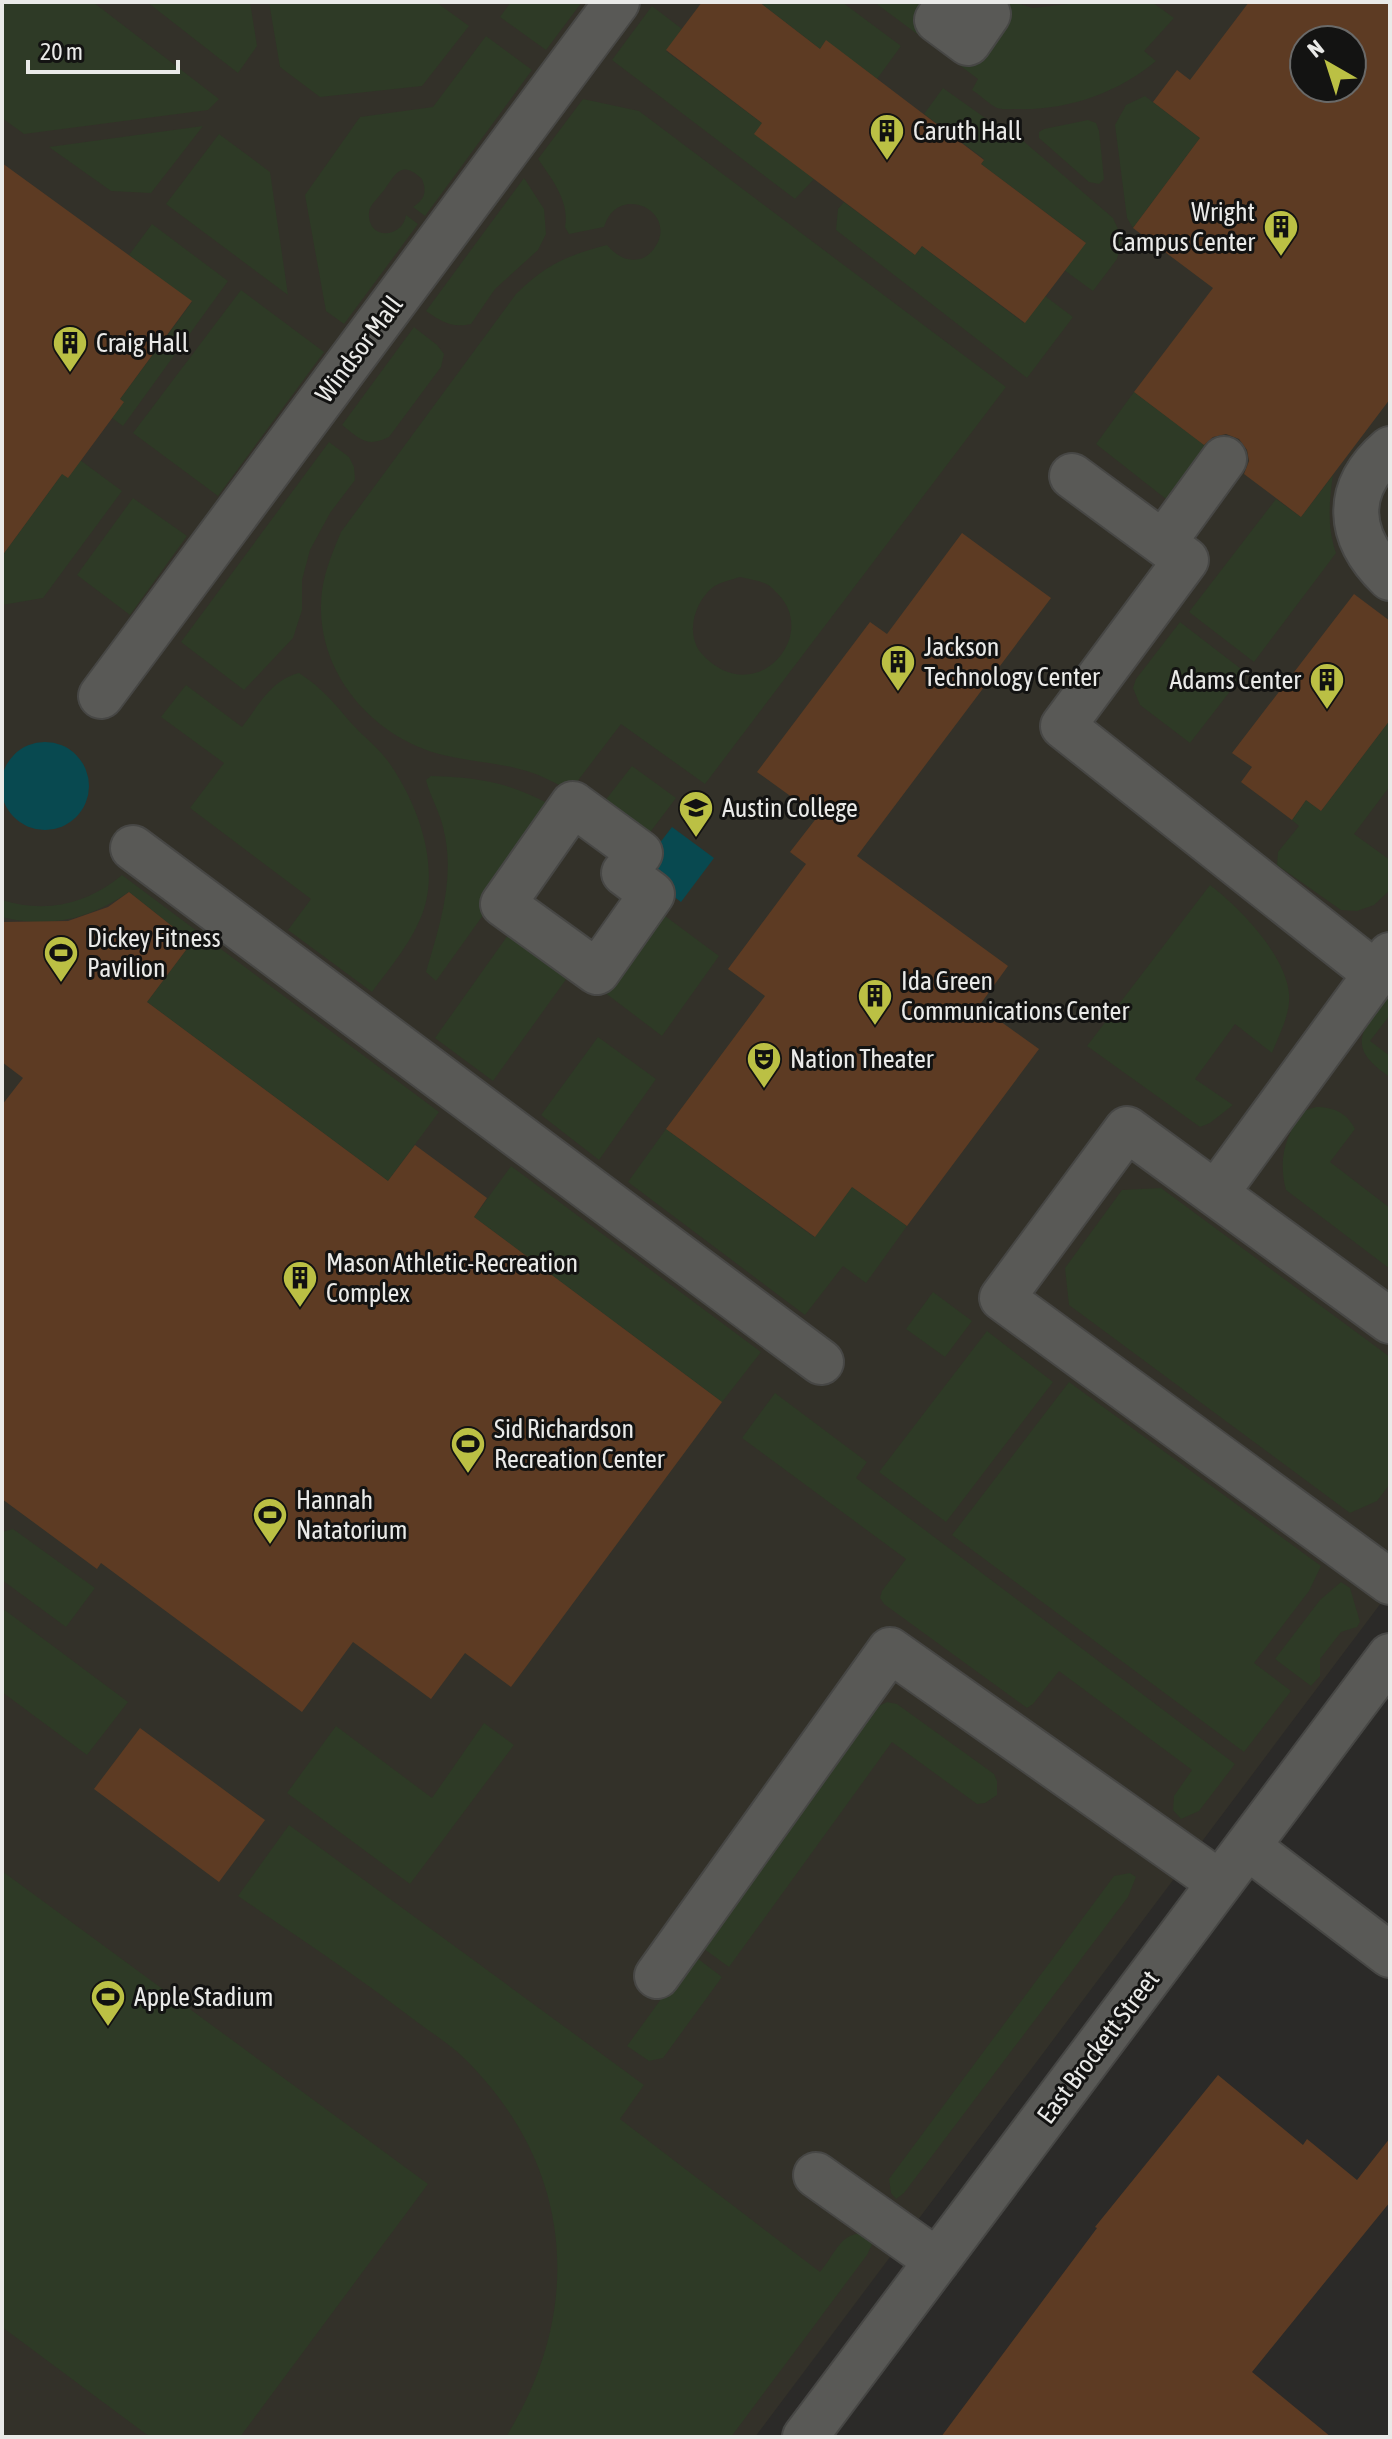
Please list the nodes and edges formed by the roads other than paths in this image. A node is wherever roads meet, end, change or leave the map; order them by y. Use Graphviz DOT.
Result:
graph roads {
  1 [pos="617,2"];
  2 [pos="950,2"];
  3 [pos="971,2"];
  4 [pos="1390,449"];
  5 [pos="1224,459"];
  6 [pos="1072,476"];
  7 [pos="1163,543"];
  8 [pos="1390,578"];
  9 [pos="101,696"];
  10 [pos="133,848"];
  11 [pos="1383,965"];
  12 [pos="1216,1193"];
  13 [pos="1390,1321"];
  14 [pos="821,1362"];
  15 [pos="1390,1582"];
  16 [pos="1390,1656"];
  17 [pos="1248,1847"];
  18 [pos="1220,1883"];
  19 [pos="1390,1955"];
  20 [pos="657,1976"];
  21 [pos="816,2175"];
  22 [pos="937,2261"];
  23 [pos="805,2437"];
  1 -- 9 [label="street, Windsor Mall"];
  2 -- 3 [label="street"];
  4 -- 8 [label="street"];
  5 -- 7 [label="street"];
  6 -- 7 [label="street"];
  7 -- 11 [label="street"];
  10 -- 14 [label="street"];
  11 -- 12 [label="street"];
  12 -- 13 [label="street"];
  12 -- 15 [label="street"];
  16 -- 17 [label="street, East Brockett Street"];
  17 -- 18 [label="street, East Brockett Street"];
  17 -- 19 [label="street"];
  18 -- 20 [label="street"];
  18 -- 22 [label="street, East Brockett Street"];
  21 -- 22 [label="street"];
  22 -- 23 [label="street, East Brockett Street"];
}
